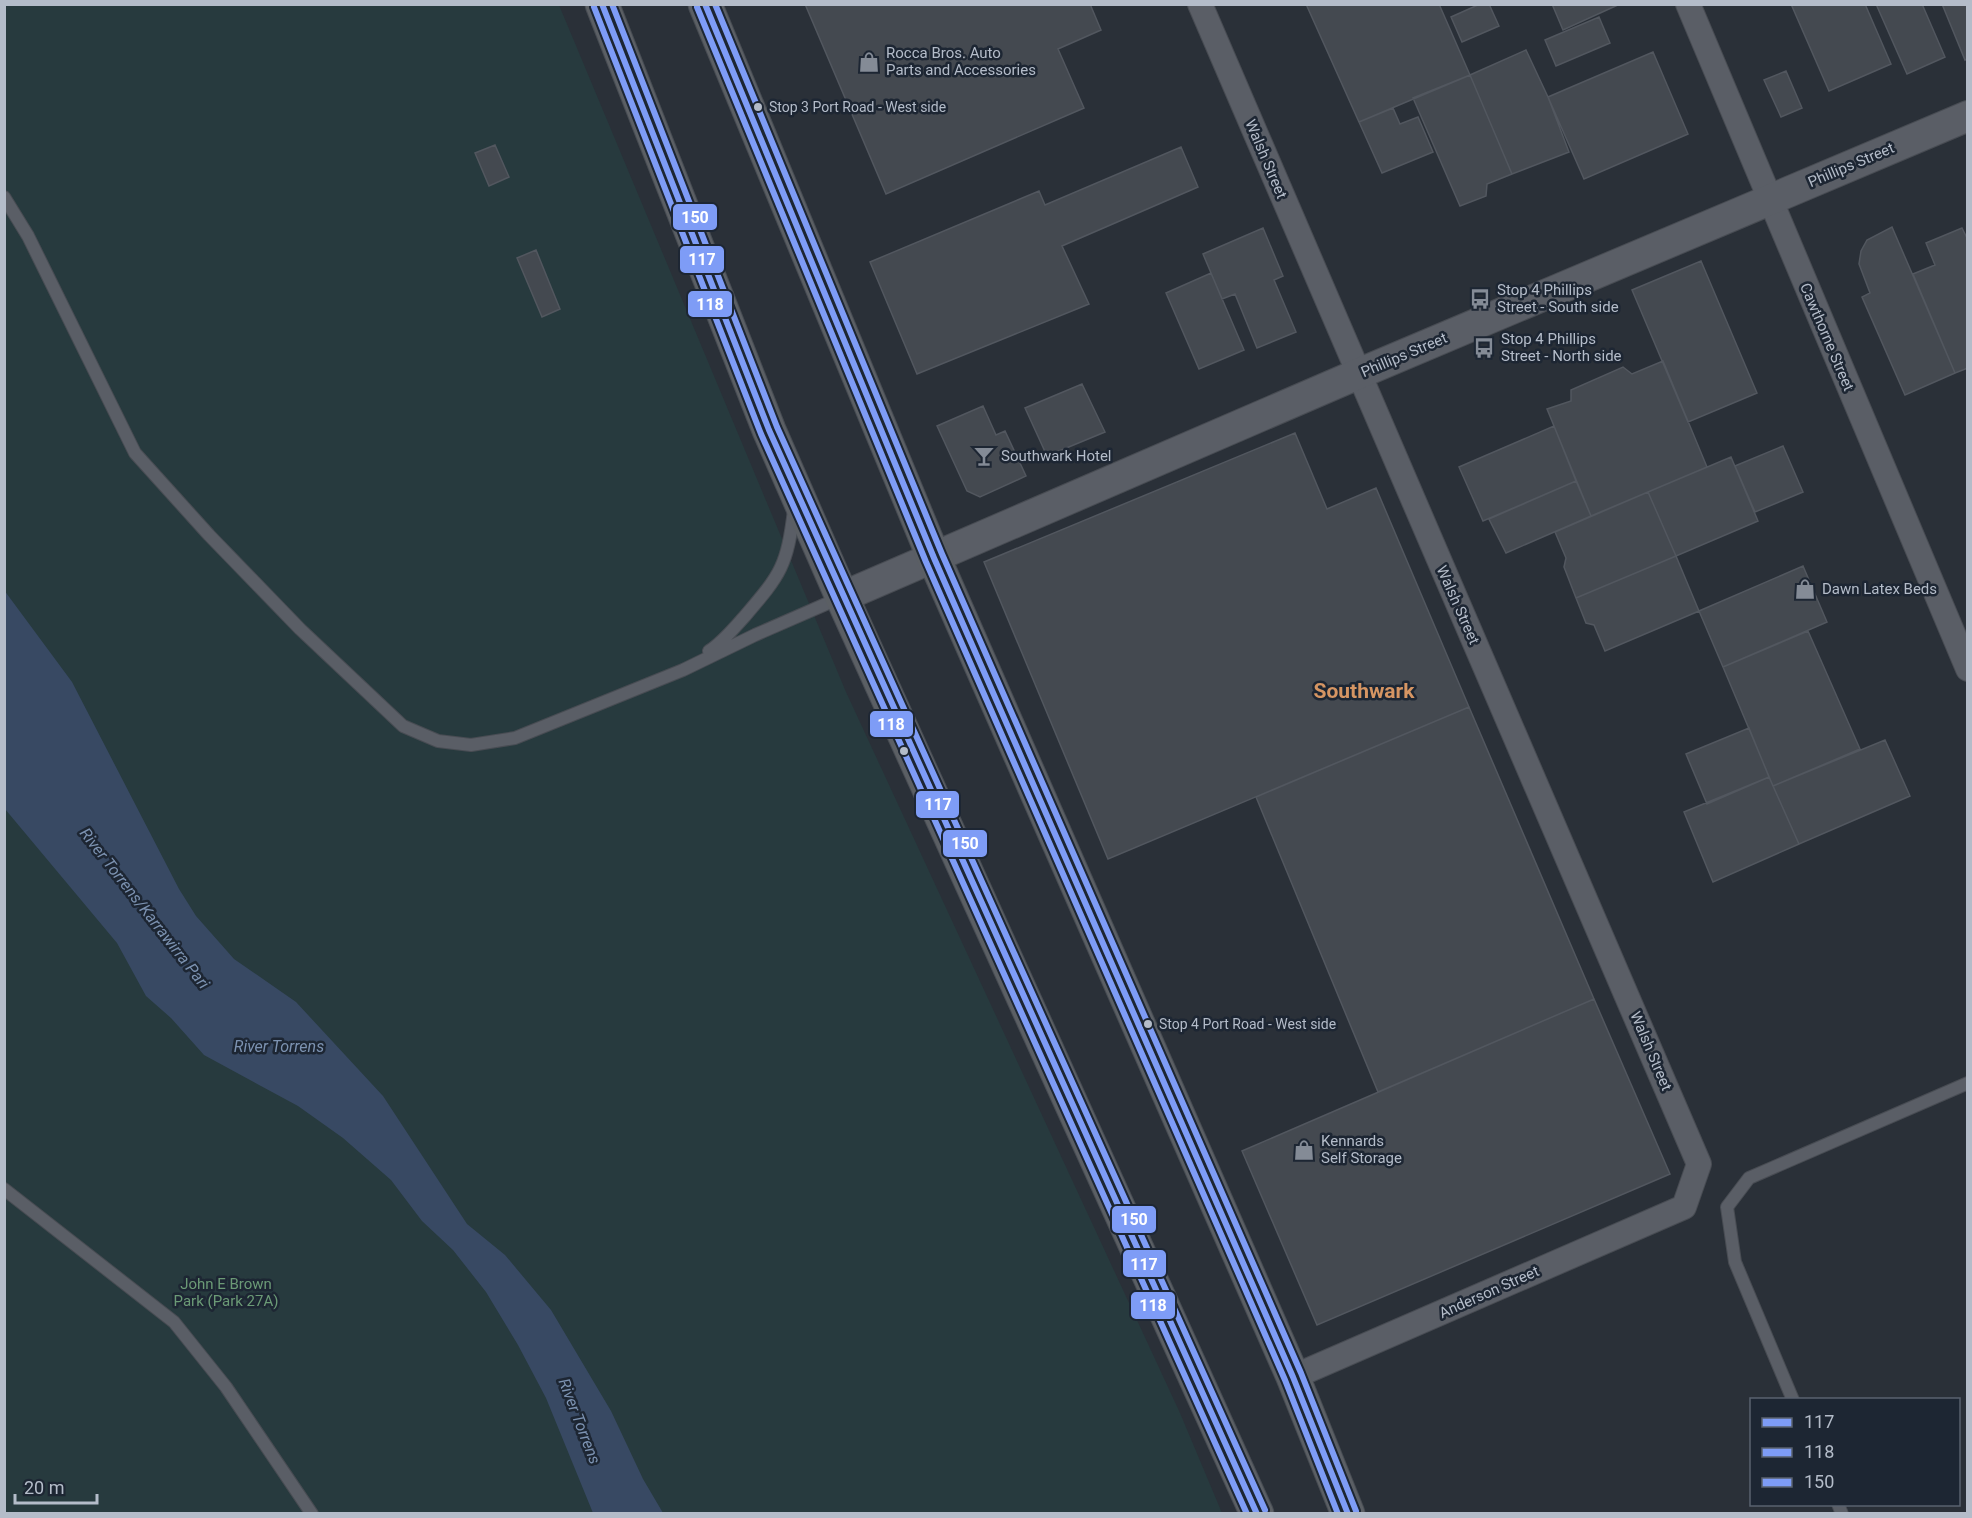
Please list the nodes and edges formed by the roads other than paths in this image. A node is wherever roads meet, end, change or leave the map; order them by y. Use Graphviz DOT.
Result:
graph roads {
  1 [pos="602,4"];
  2 [pos="705,4"];
  3 [pos="1200,4"];
  4 [pos="1688,4"];
  5 [pos="1968,116"];
  6 [pos="4,197"];
  7 [pos="1769,200"];
  8 [pos="1358,374"];
  9 [pos="796,494"];
  10 [pos="934,558"];
  11 [pos="842,597"];
  12 [pos="1968,669"];
  13 [pos="669,675"];
  14 [pos="1968,1083"];
  15 [pos="4,1189"];
  16 [pos="1684,1207"];
  17 [pos="1293,1377"];
  18 [pos="1792,1398"];
  19 [pos="312,1514"];
  20 [pos="1257,1514"];
  21 [pos="1348,1514"];
  1 -- 9 [label="highway"];
  2 -- 10 [label="highway"];
  3 -- 8 [label="street, Walsh Street"];
  4 -- 7 [label="street, Cawthorne Street"];
  5 -- 7 [label="street, Phillips Street"];
  6 -- 13 [label="lane"];
  7 -- 8 [label="street, Phillips Street"];
  7 -- 12 [label="street, Cawthorne Street"];
  8 -- 10 [label="street, Phillips Street"];
  8 -- 16 [label="street, Walsh Street"];
  9 -- 11 [label="highway"];
  9 -- 13 [label="lane"];
  10 -- 11 [label="street, Phillips Street"];
  10 -- 17 [label="highway"];
  11 -- 13 [label="lane"];
  11 -- 20 [label="highway"];
  14 -- 18 [label="lane"];
  15 -- 19 [label="lane"];
  16 -- 17 [label="street, Anderson Street"];
  17 -- 21 [label="highway"];
}
